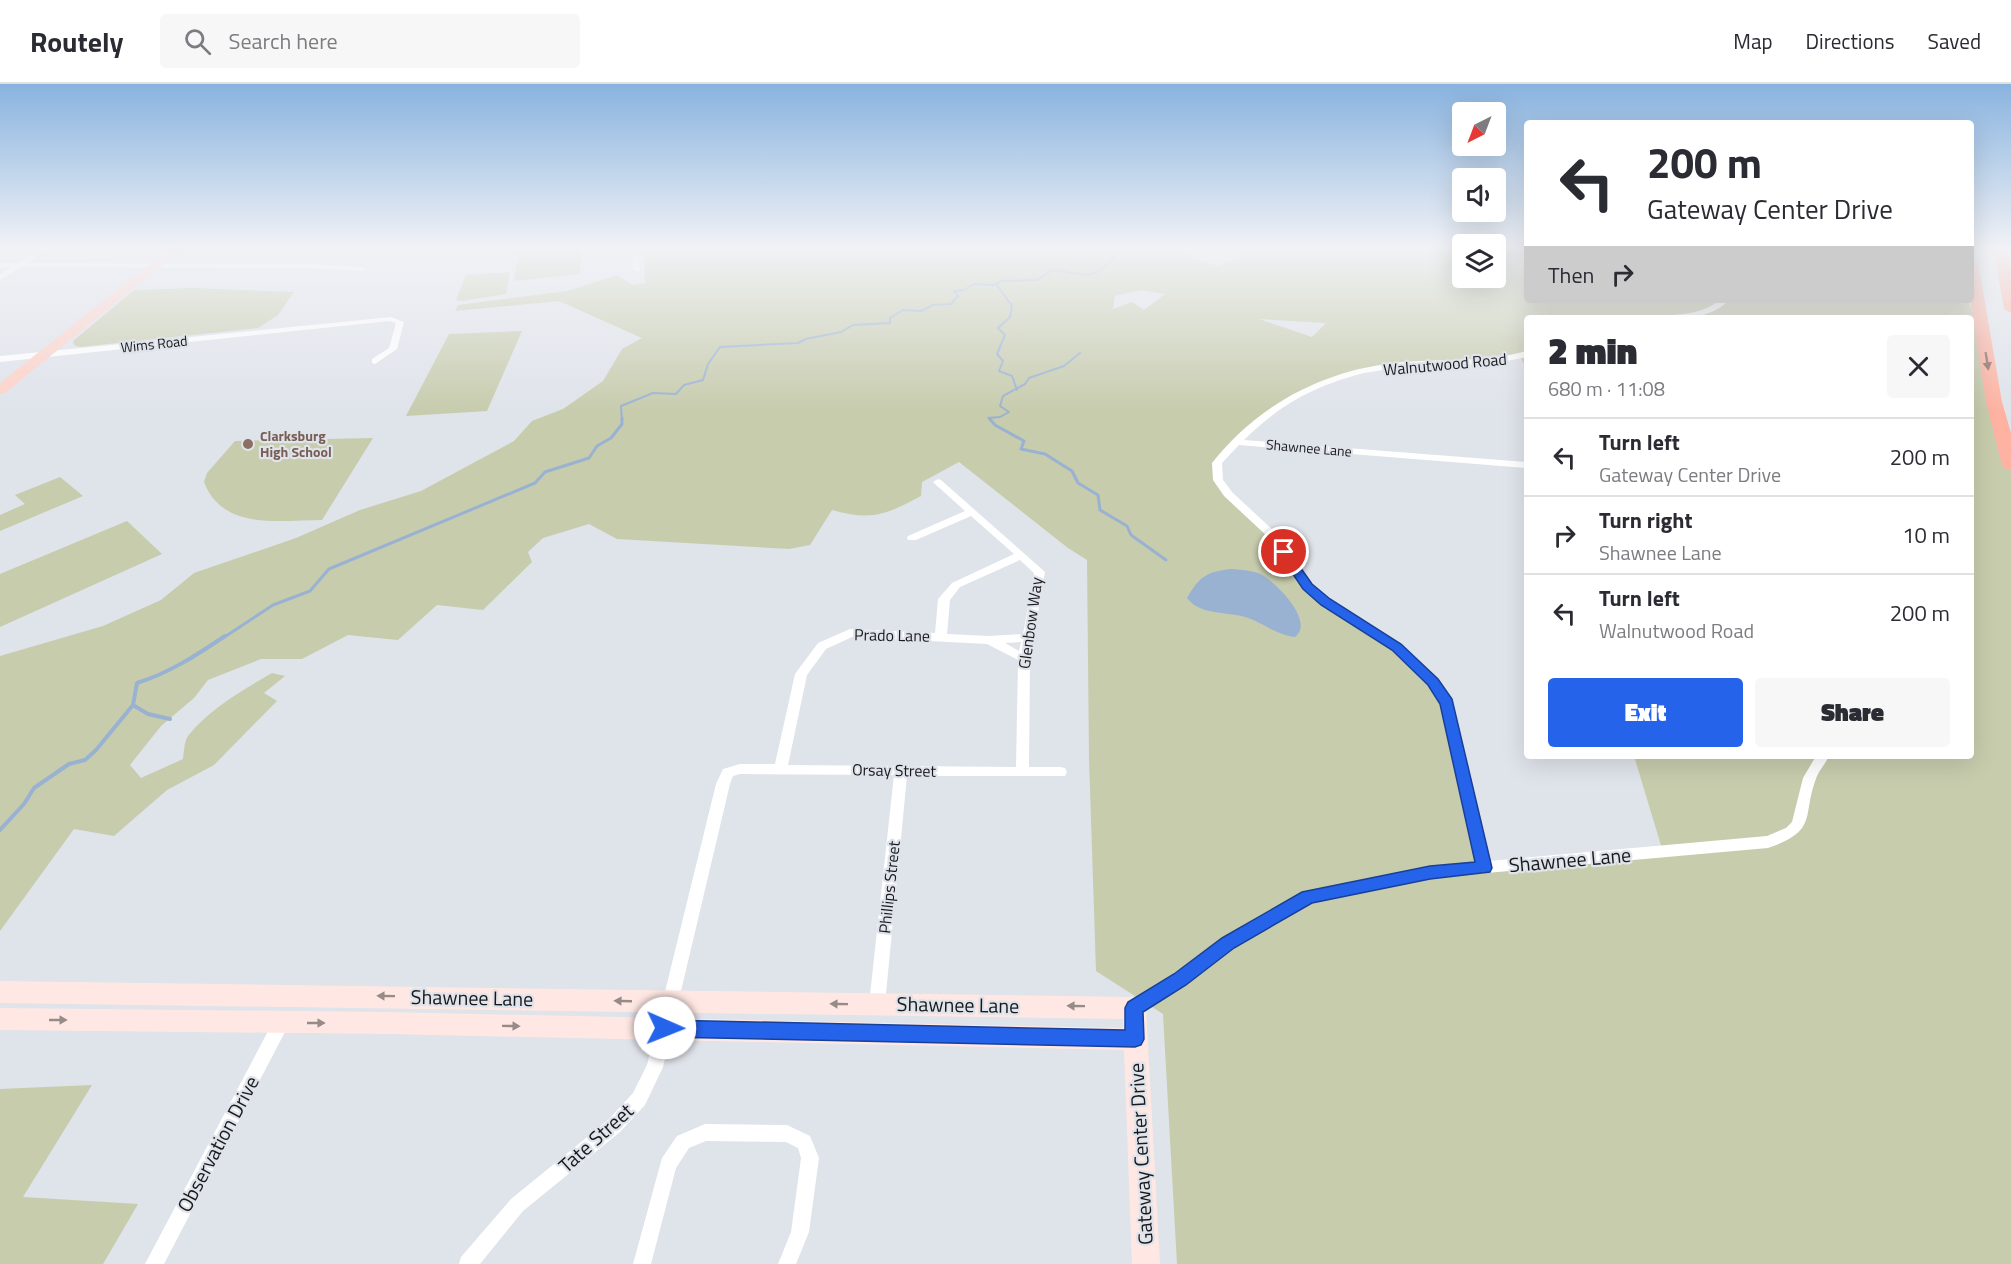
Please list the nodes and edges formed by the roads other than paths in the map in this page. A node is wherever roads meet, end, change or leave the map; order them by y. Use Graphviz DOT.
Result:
graph roads {
  1 [pos="109,302"];
  2 [pos="1978,302"];
  3 [pos="1720,303"];
  4 [pos="1688,315"];
  5 [pos="1524,355"];
  6 [pos="44,356"];
  7 [pos="0,359"];
  8 [pos="375,361"];
  9 [pos="0,390"];
  10 [pos="1235,442"];
  11 [pos="1524,465"];
  12 [pos="2011,465"];
  13 [pos="938,482"];
  14 [pos="972,512"];
  15 [pos="912,538"];
  16 [pos="1021,555"];
  17 [pos="941,636"];
  18 [pos="1027,638"];
  19 [pos="988,640"];
  20 [pos="1024,658"];
  21 [pos="1821,759"];
  22 [pos="780,769"];
  23 [pos="901,771"];
  24 [pos="1022,772"];
  25 [pos="1060,772"];
  26 [pos="728,773"];
  27 [pos="1484,868"];
  28 [pos="0,992"];
  29 [pos="672,1002"];
  30 [pos="877,1004"];
  31 [pos="1134,1008"];
  32 [pos="0,1019"];
  33 [pos="282,1023"];
  34 [pos="665,1028"];
  35 [pos="1135,1039"];
  36 [pos="154,1264"];
  37 [pos="468,1264"];
  38 [pos="642,1264"];
  39 [pos="787,1264"];
  40 [pos="1146,1264"];
  1 -- 6 [label="main road"];
  2 -- 12 [label="highway, one-way"];
  3 -- 4 [label="street"];
  5 -- 10 [label="street, Walnutwood Road"];
  6 -- 7 [label="street, Wims Road"];
  6 -- 8 [label="street, Wims Road"];
  6 -- 9 [label="main road"];
  10 -- 11 [label="street, Shawnee Lane"];
  10 -- 27 [label="street, Walnutwood Road"];
  13 -- 14 [label="street, Glenbow Way"];
  14 -- 15 [label="street"];
  14 -- 16 [label="street, Glenbow Way"];
  16 -- 17 [label="street"];
  16 -- 18 [label="street, Glenbow Way"];
  17 -- 19 [label="street, Prado Lane"];
  17 -- 22 [label="street, Prado Lane"];
  18 -- 19 [label="street, Prado Lane"];
  18 -- 20 [label="street, Glenbow Way"];
  19 -- 20 [label="street, Prado Lane"];
  20 -- 24 [label="street, Glenbow Way"];
  21 -- 27 [label="street, Shawnee Lane"];
  22 -- 23 [label="street, Orsay Street"];
  22 -- 26 [label="street, Orsay Street"];
  23 -- 24 [label="street, Orsay Street"];
  23 -- 30 [label="street, Phillips Street"];
  24 -- 25 [label="street, Orsay Street"];
  26 -- 29 [label="street, Tate Street"];
  27 -- 31 [label="street, Shawnee Lane"];
  29 -- 28 [label="street, Shawnee Lane, one-way"];
  30 -- 29 [label="street, Shawnee Lane, one-way"];
  29 -- 34 [label="street, Tate Street"];
  31 -- 30 [label="street, Shawnee Lane, one-way"];
  31 -- 35 [label="street, Gateway Center Drive"];
  32 -- 33 [label="street, Shawnee Lane, one-way"];
  33 -- 34 [label="street, Shawnee Lane, one-way"];
  33 -- 36 [label="street, Observation Drive"];
  34 -- 35 [label="street, Shawnee Lane"];
  34 -- 37 [label="street, Tate Street"];
  35 -- 40 [label="street, Gateway Center Drive"];
  38 -- 39 [label="street"];
}
